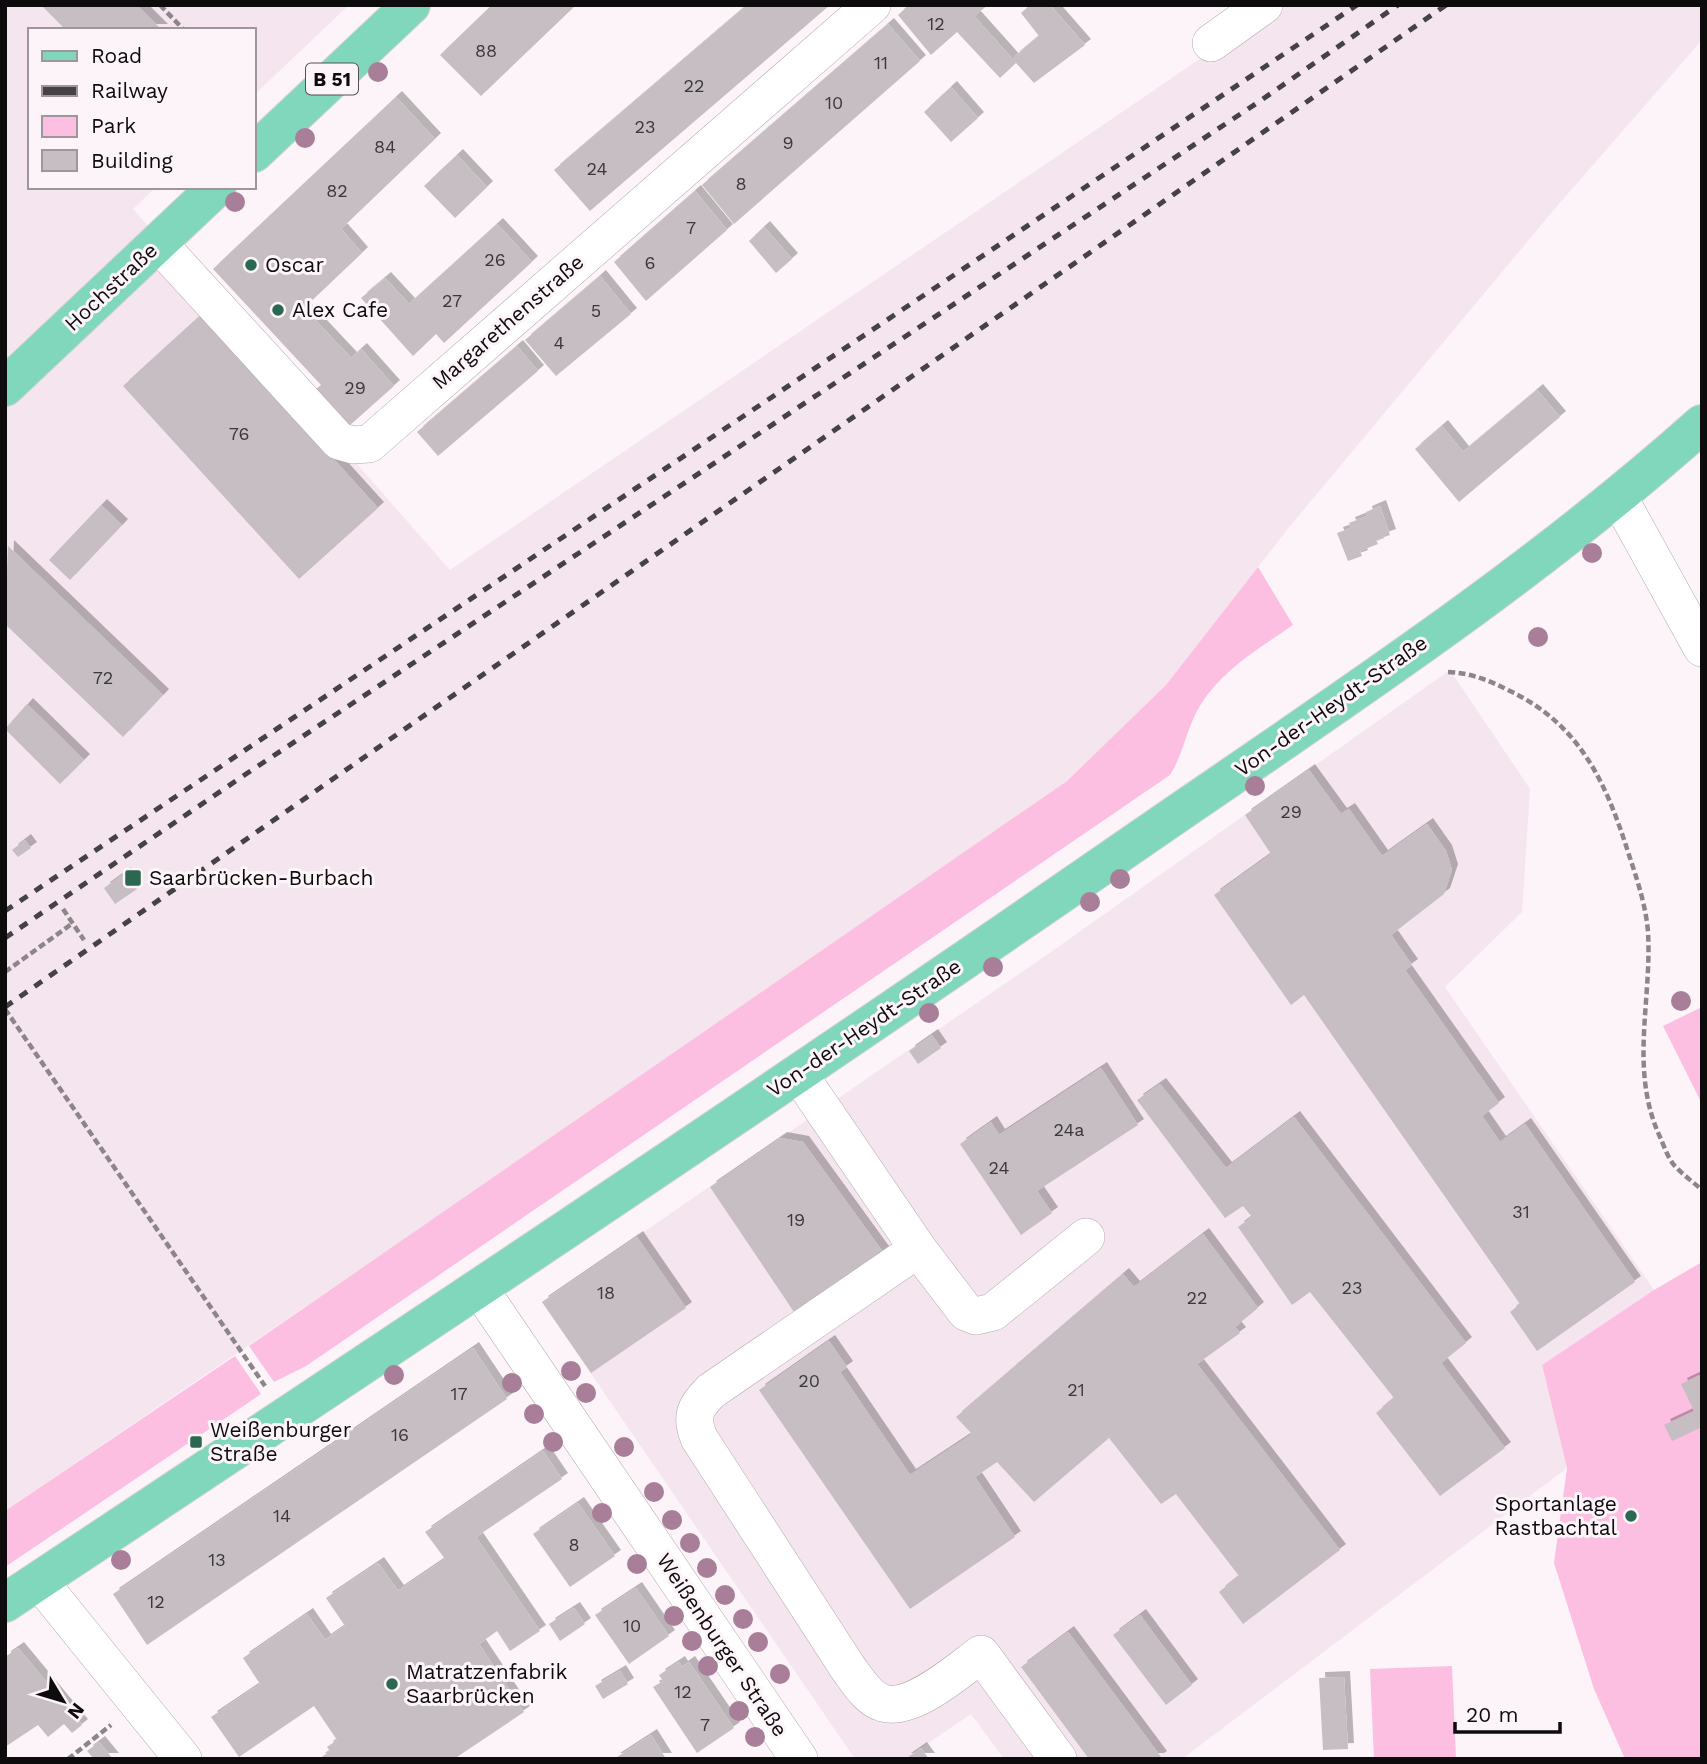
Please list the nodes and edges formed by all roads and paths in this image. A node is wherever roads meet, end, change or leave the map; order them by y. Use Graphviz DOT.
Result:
graph roads {
  1 [pos="160,5"];
  2 [pos="411,5"];
  3 [pos="872,5"];
  4 [pos="1264,5"];
  5 [pos="182,28"];
  6 [pos="1211,43"];
  7 [pos="256,151"];
  8 [pos="215,189"];
  9 [pos="158,243"];
  10 [pos="5,387"];
  11 [pos="1702,424"];
  12 [pos="1619,498"];
  13 [pos="1702,648"];
  14 [pos="1447,672"];
  15 [pos="63,909"];
  16 [pos="73,923"];
  17 [pos="84,940"];
  18 [pos="5,972"];
  19 [pos="5,1009"];
  20 [pos="798,1073"];
  21 [pos="1702,1190"];
  22 [pos="1086,1237"];
  23 [pos="918,1249"];
  24 [pos="479,1288"];
  25 [pos="268,1390"];
  26 [pos="39,1581"];
  27 [pos="5,1603"];
  28 [pos="114,1723"];
  29 [pos="797,1758"];
  30 [pos="68,1759"];
  31 [pos="183,1759"];
  32 [pos="1058,1759"];
  1 -- 5 [label="path"];
  2 -- 7 [label="main road, B 51"];
  3 -- 9 [label="street, Margarethenstraße"];
  4 -- 6 [label="street"];
  8 -- 9 [label="main road, Hochstraße"];
  9 -- 10 [label="main road, Hochstraße"];
  11 -- 12 [label="main road, Von-der-Heydt-Straße"];
  12 -- 13 [label="street"];
  12 -- 20 [label="main road, Von-der-Heydt-Straße"];
  14 -- 21 [label="path"];
  15 -- 16 [label="path"];
  16 -- 17 [label="path"];
  16 -- 18 [label="path"];
  19 -- 25 [label="path"];
  20 -- 23 [label="street"];
  20 -- 24 [label="main road, Von-der-Heydt-Straße"];
  22 -- 23 [label="street"];
  23 -- 32 [label="street"];
  24 -- 26 [label="main road, Von-der-Heydt-Straße"];
  24 -- 29 [label="street, Weißenburger Straße"];
  26 -- 27 [label="main road, Von-der-Heydt-Straße"];
  26 -- 31 [label="street"];
  28 -- 30 [label="path"];
}
